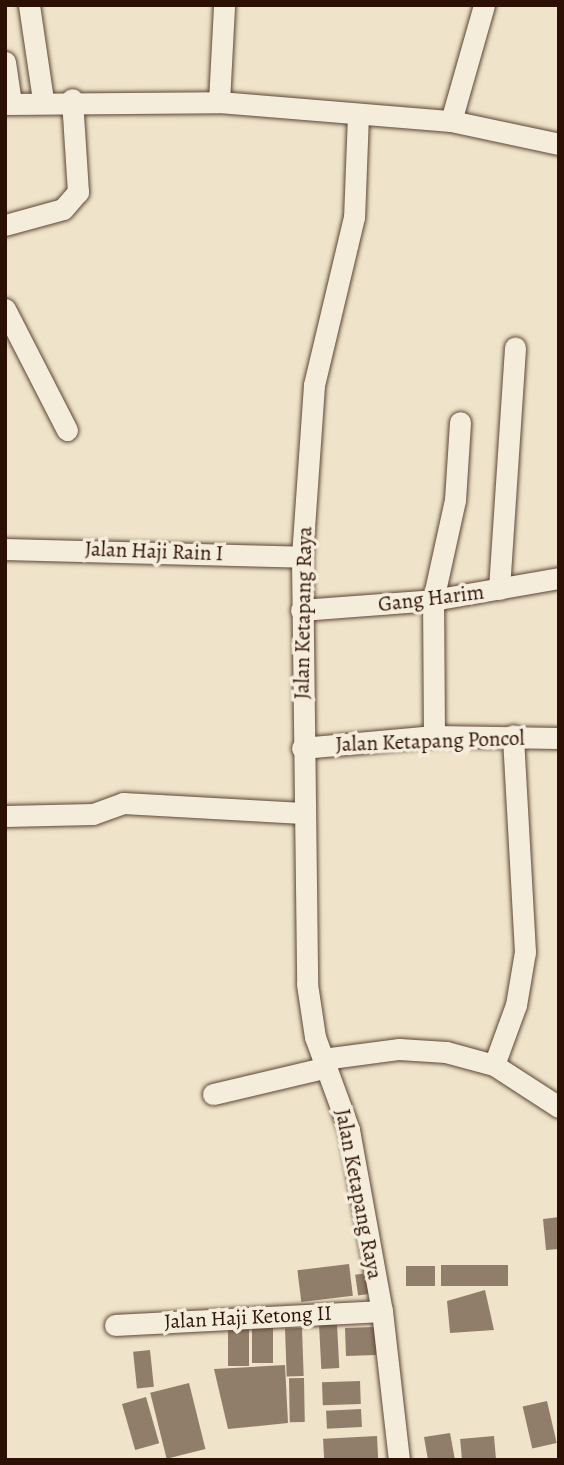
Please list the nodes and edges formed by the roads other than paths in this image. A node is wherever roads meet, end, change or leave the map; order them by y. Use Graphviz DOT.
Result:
graph roads {
  1 [pos="29,5"];
  2 [pos="224,5"];
  3 [pos="484,5"];
  4 [pos="5,62"];
  5 [pos="72,99"];
  6 [pos="43,100"];
  7 [pos="219,102"];
  8 [pos="8,103"];
  9 [pos="358,115"];
  10 [pos="451,121"];
  11 [pos="559,144"];
  12 [pos="5,225"];
  13 [pos="5,309"];
  14 [pos="515,348"];
  15 [pos="460,422"];
  16 [pos="67,430"];
  17 [pos="5,549"];
  18 [pos="302,557"];
  19 [pos="559,578"];
  20 [pos="499,589"];
  21 [pos="433,600"];
  22 [pos="301,610"];
  23 [pos="434,736"];
  24 [pos="513,736"];
  25 [pos="559,738"];
  26 [pos="302,748"];
  27 [pos="303,813"];
  28 [pos="5,816"];
  29 [pos="325,1063"];
  30 [pos="494,1065"];
  31 [pos="214,1094"];
  32 [pos="559,1107"];
  33 [pos="382,1311"];
  34 [pos="115,1325"];
  35 [pos="399,1460"];
  1 -- 6 [label="street"];
  2 -- 7 [label="street"];
  3 -- 10 [label="street"];
  4 -- 8 [label="street"];
  5 -- 6 [label="street"];
  5 -- 7 [label="street"];
  5 -- 12 [label="street"];
  6 -- 8 [label="street"];
  7 -- 9 [label="street"];
  9 -- 10 [label="street"];
  9 -- 18 [label="street, Jalan Ketapang Raya"];
  10 -- 11 [label="street"];
  13 -- 16 [label="street"];
  14 -- 20 [label="street"];
  15 -- 21 [label="street"];
  17 -- 18 [label="street, Jalan Haji Rain I"];
  18 -- 22 [label="street, Jalan Ketapang Raya"];
  19 -- 20 [label="street, Gang Harim"];
  20 -- 21 [label="street, Gang Harim"];
  21 -- 22 [label="street, Gang Harim"];
  21 -- 23 [label="street"];
  22 -- 26 [label="street, Jalan Ketapang Raya"];
  23 -- 24 [label="street, Jalan Ketapang Poncol"];
  23 -- 26 [label="street, Jalan Ketapang Poncol"];
  24 -- 25 [label="street, Jalan Ketapang Poncol"];
  24 -- 30 [label="street"];
  26 -- 27 [label="street, Jalan Ketapang Raya"];
  27 -- 28 [label="street"];
  27 -- 29 [label="street, Jalan Ketapang Raya"];
  29 -- 30 [label="street"];
  29 -- 31 [label="street"];
  29 -- 33 [label="street, Jalan Ketapang Raya"];
  30 -- 32 [label="street"];
  33 -- 34 [label="street, Jalan Haji Ketong II"];
  33 -- 35 [label="street, Jalan Ketapang Raya"];
}
